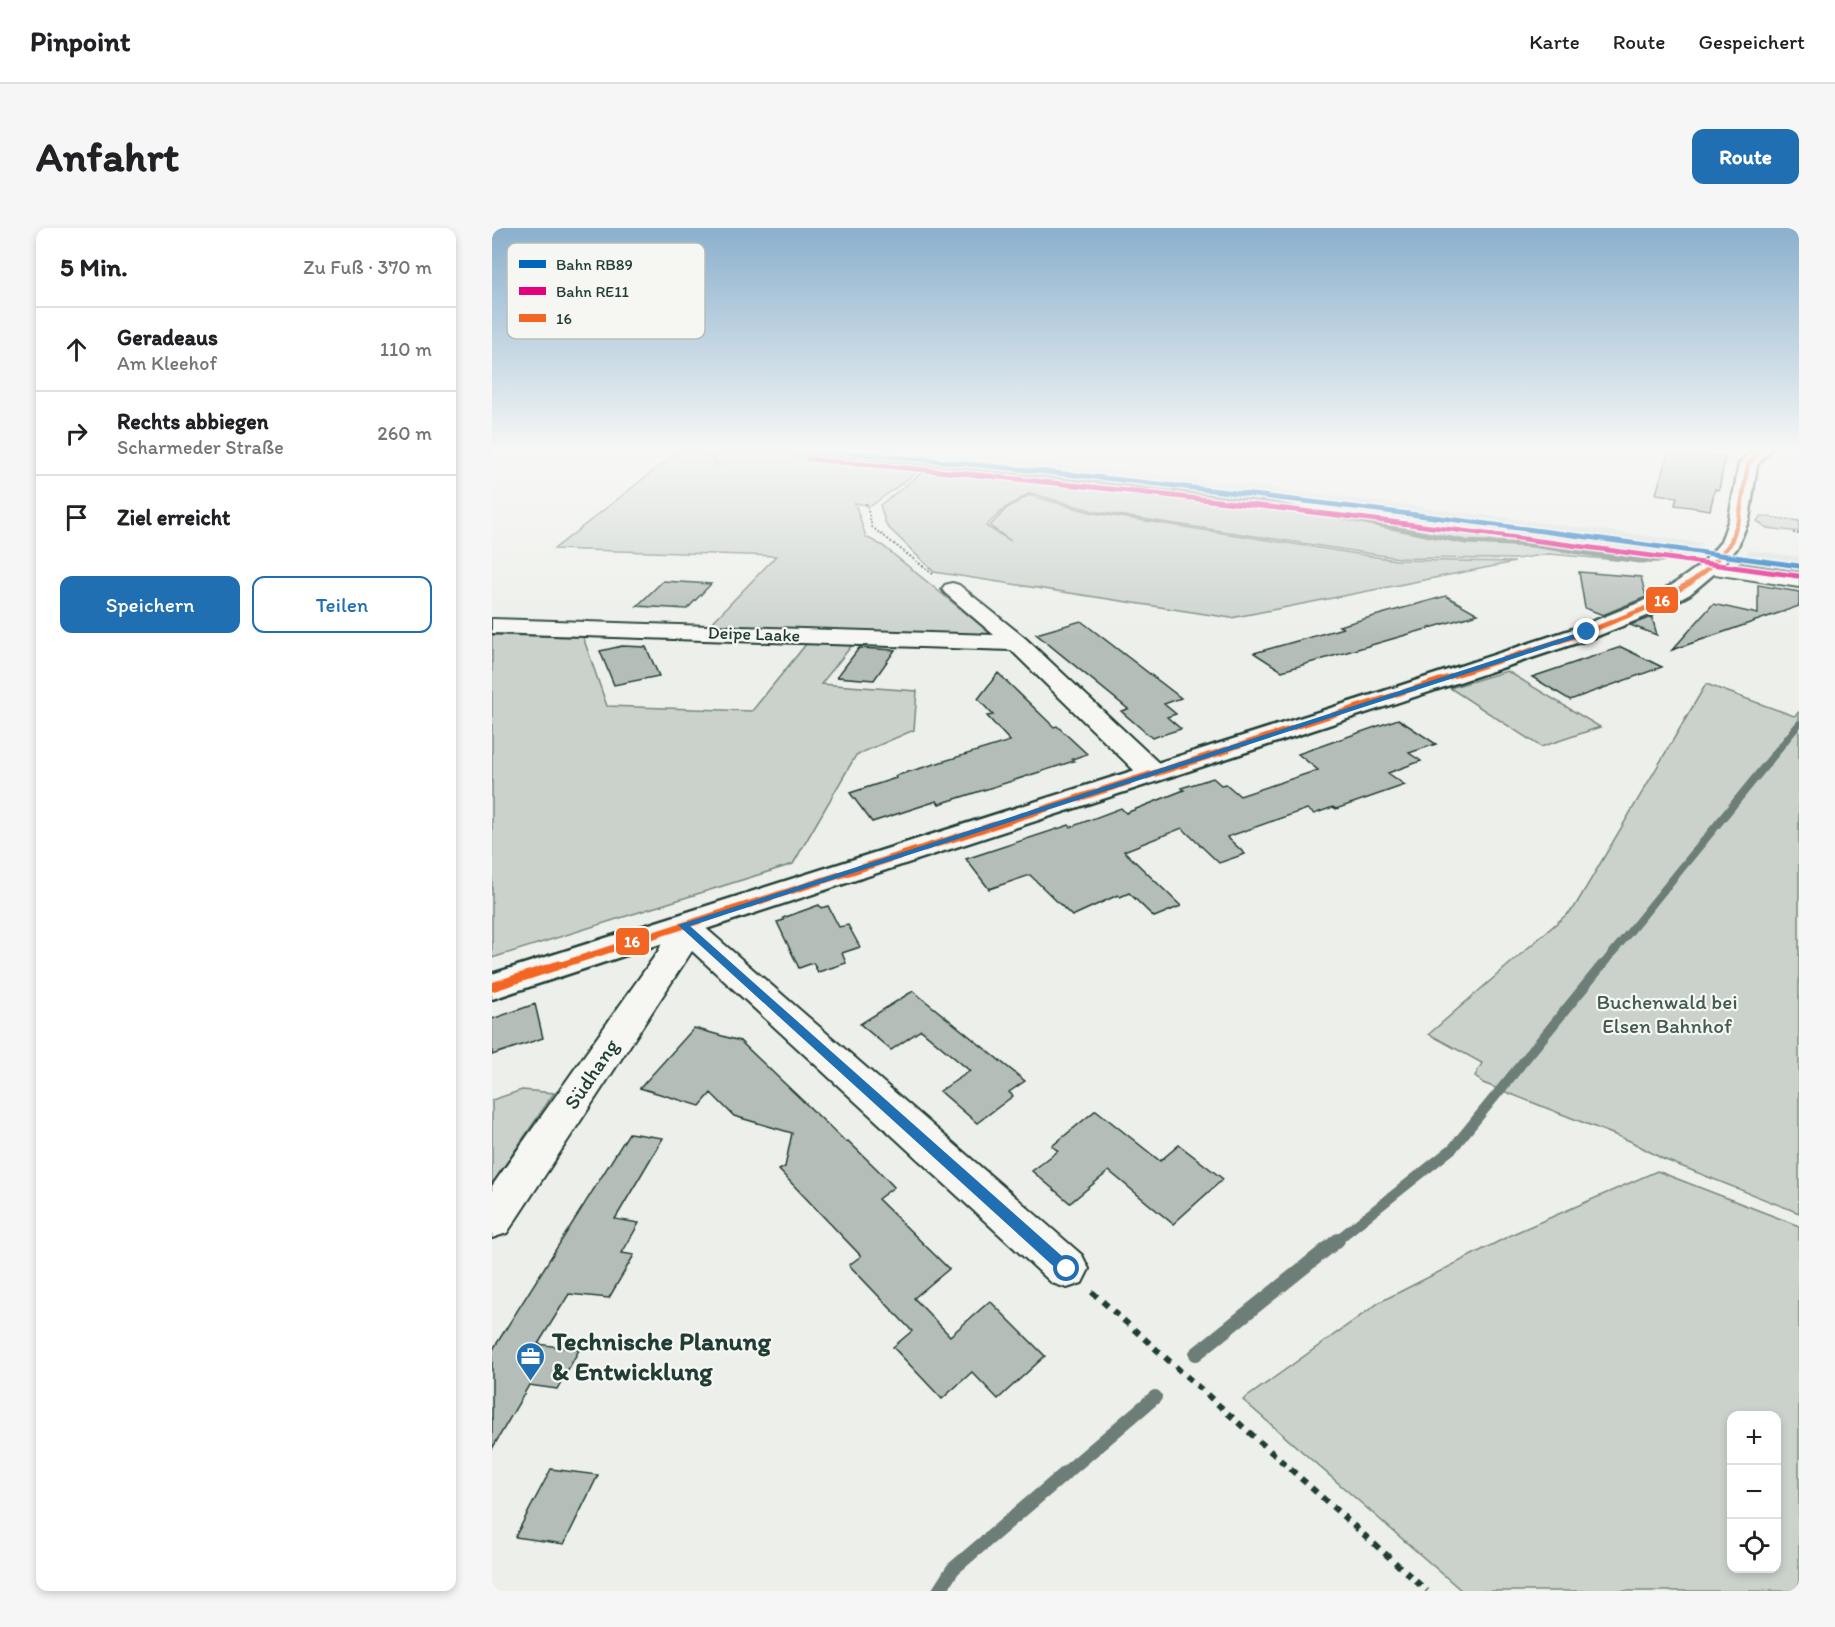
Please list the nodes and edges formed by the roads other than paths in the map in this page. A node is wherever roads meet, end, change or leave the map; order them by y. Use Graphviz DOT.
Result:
graph roads {
  1 [pos="1740,513"];
  2 [pos="1708,568"];
  3 [pos="1799,580"];
  4 [pos="952,589"];
  5 [pos="492,626"];
  6 [pos="1017,643"];
  7 [pos="1153,773"];
  8 [pos="683,925"];
  9 [pos="492,987"];
  10 [pos="492,1220"];
  11 [pos="1067,1269"];
  1 -- 2 [label="street"];
  2 -- 3 [label="street"];
  2 -- 7 [label="street"];
  4 -- 6 [label="street"];
  5 -- 6 [label="street, Deipe Laake"];
  6 -- 7 [label="street"];
  7 -- 8 [label="street"];
  8 -- 9 [label="street"];
  8 -- 10 [label="street, Südhang"];
  8 -- 11 [label="street"];
}
